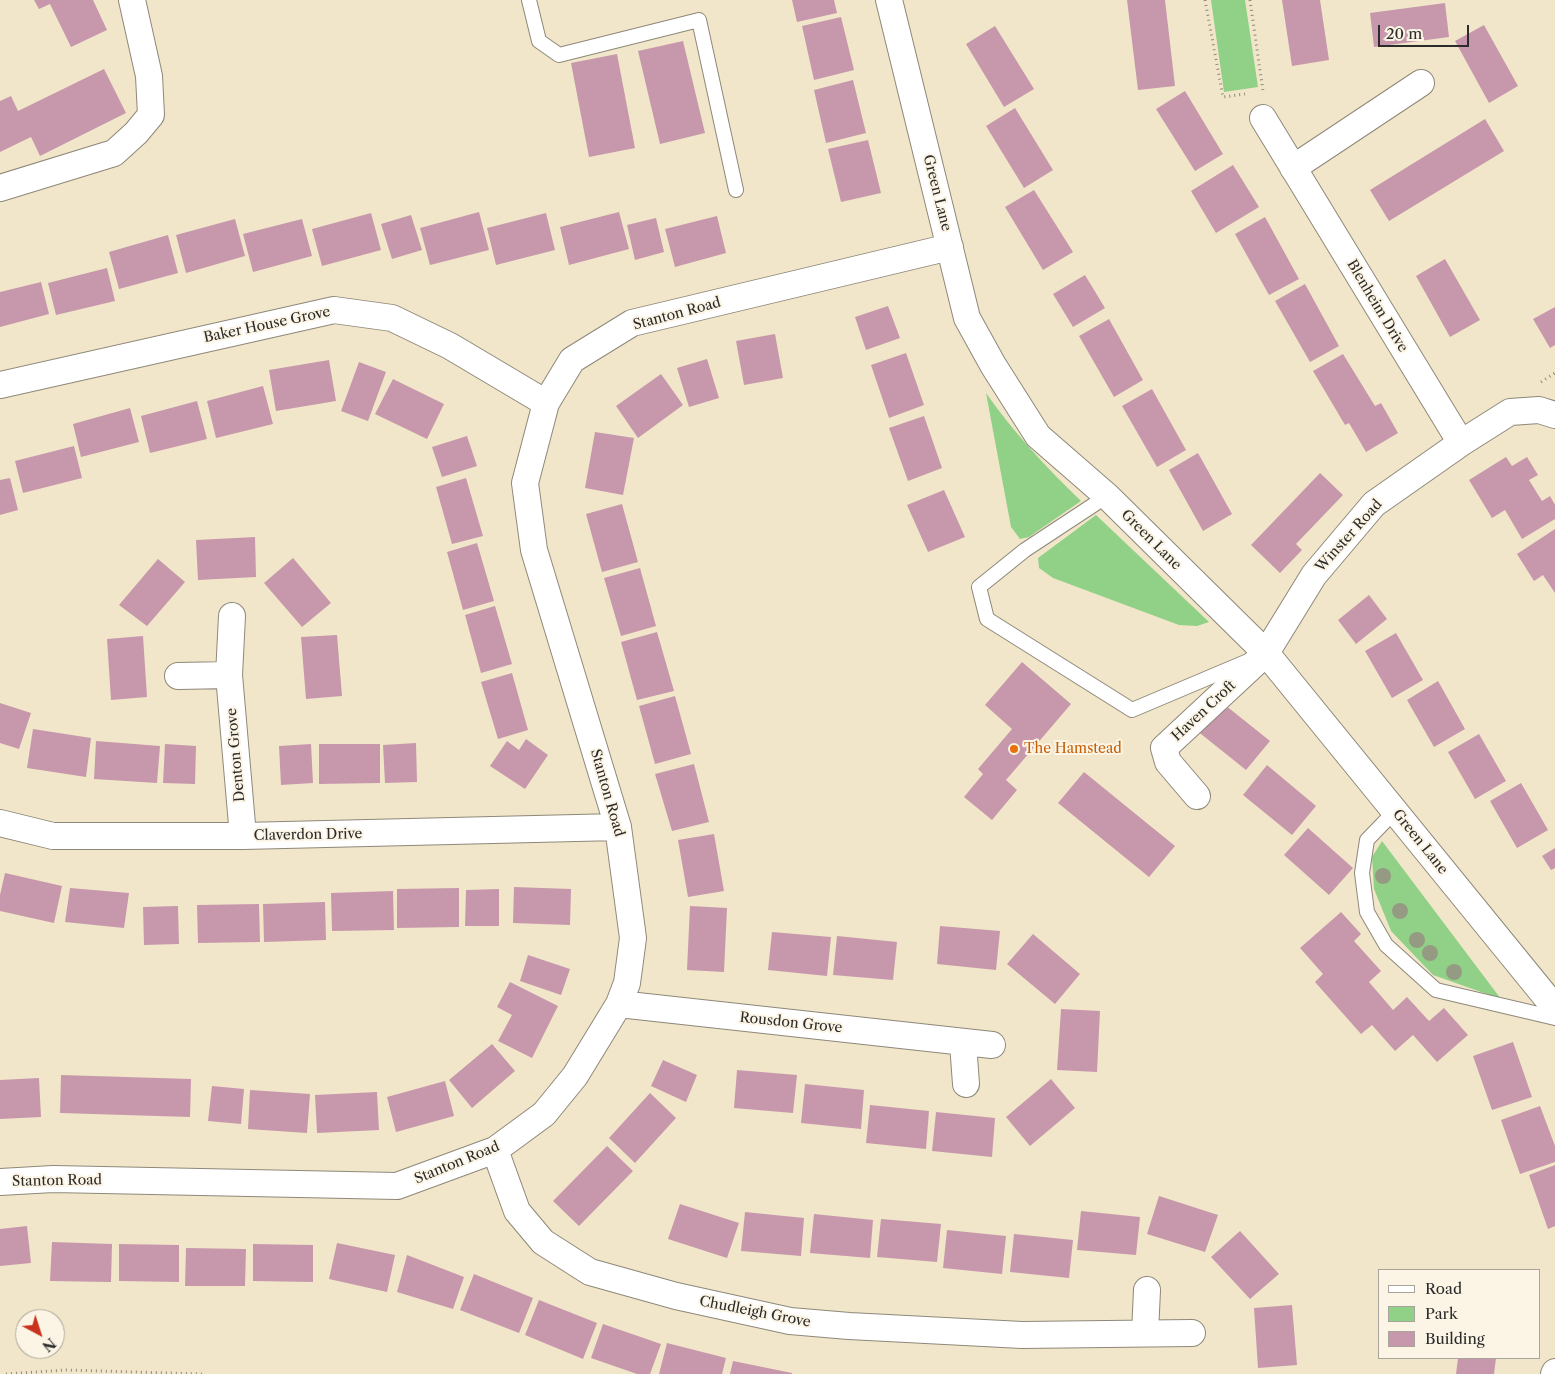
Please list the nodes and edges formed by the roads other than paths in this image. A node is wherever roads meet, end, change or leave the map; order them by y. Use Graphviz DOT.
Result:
graph roads {
  1 [pos="132,0"];
  2 [pos="529,0"];
  3 [pos="889,0"];
  4 [pos="1421,83"];
  5 [pos="1263,118"];
  6 [pos="1293,168"];
  7 [pos="0,188"];
  8 [pos="736,190"];
  9 [pos="950,247"];
  10 [pos="0,385"];
  11 [pos="546,403"];
  12 [pos="1555,415"];
  13 [pos="1461,443"];
  14 [pos="1107,496"];
  15 [pos="232,616"];
  16 [pos="1266,654"];
  17 [pos="229,675"];
  18 [pos="178,676"];
  19 [pos="1197,796"];
  20 [pos="1394,810"];
  21 [pos="0,823"];
  22 [pos="618,827"];
  23 [pos="243,836"];
  24 [pos="618,1004"];
  25 [pos="1555,1008"];
  26 [pos="1555,1018"];
  27 [pos="963,1043"];
  28 [pos="992,1045"];
  29 [pos="966,1084"];
  30 [pos="495,1150"];
  31 [pos="0,1182"];
  32 [pos="1147,1290"];
  33 [pos="1145,1333"];
  34 [pos="1192,1334"];
  1 -- 7 [label="street"];
  2 -- 8 [label="lane"];
  3 -- 9 [label="street, Green Lane"];
  4 -- 6 [label="street"];
  5 -- 6 [label="street, Blenheim Drive"];
  6 -- 13 [label="street, Blenheim Drive"];
  9 -- 11 [label="street, Stanton Road"];
  9 -- 14 [label="street, Green Lane"];
  10 -- 11 [label="street, Baker House Grove"];
  11 -- 22 [label="street, Stanton Road"];
  12 -- 13 [label="street, Winster Road"];
  13 -- 16 [label="street, Winster Road"];
  14 -- 16 [label="street, Green Lane"];
  14 -- 16 [label="lane"];
  15 -- 17 [label="street, Denton Grove"];
  16 -- 19 [label="street, Haven Croft"];
  16 -- 20 [label="street, Green Lane"];
  17 -- 18 [label="street"];
  17 -- 23 [label="street, Denton Grove"];
  20 -- 25 [label="street, Green Lane"];
  20 -- 26 [label="lane"];
  21 -- 23 [label="street, Claverdon Drive"];
  22 -- 23 [label="street, Claverdon Drive"];
  22 -- 24 [label="street, Stanton Road"];
  24 -- 27 [label="street, Rousdon Grove"];
  24 -- 30 [label="street, Stanton Road"];
  27 -- 28 [label="street, Rousdon Grove"];
  27 -- 29 [label="street"];
  30 -- 31 [label="street, Stanton Road"];
  30 -- 33 [label="street, Chudleigh Grove"];
  32 -- 33 [label="street"];
  33 -- 34 [label="street, Chudleigh Grove"];
}
